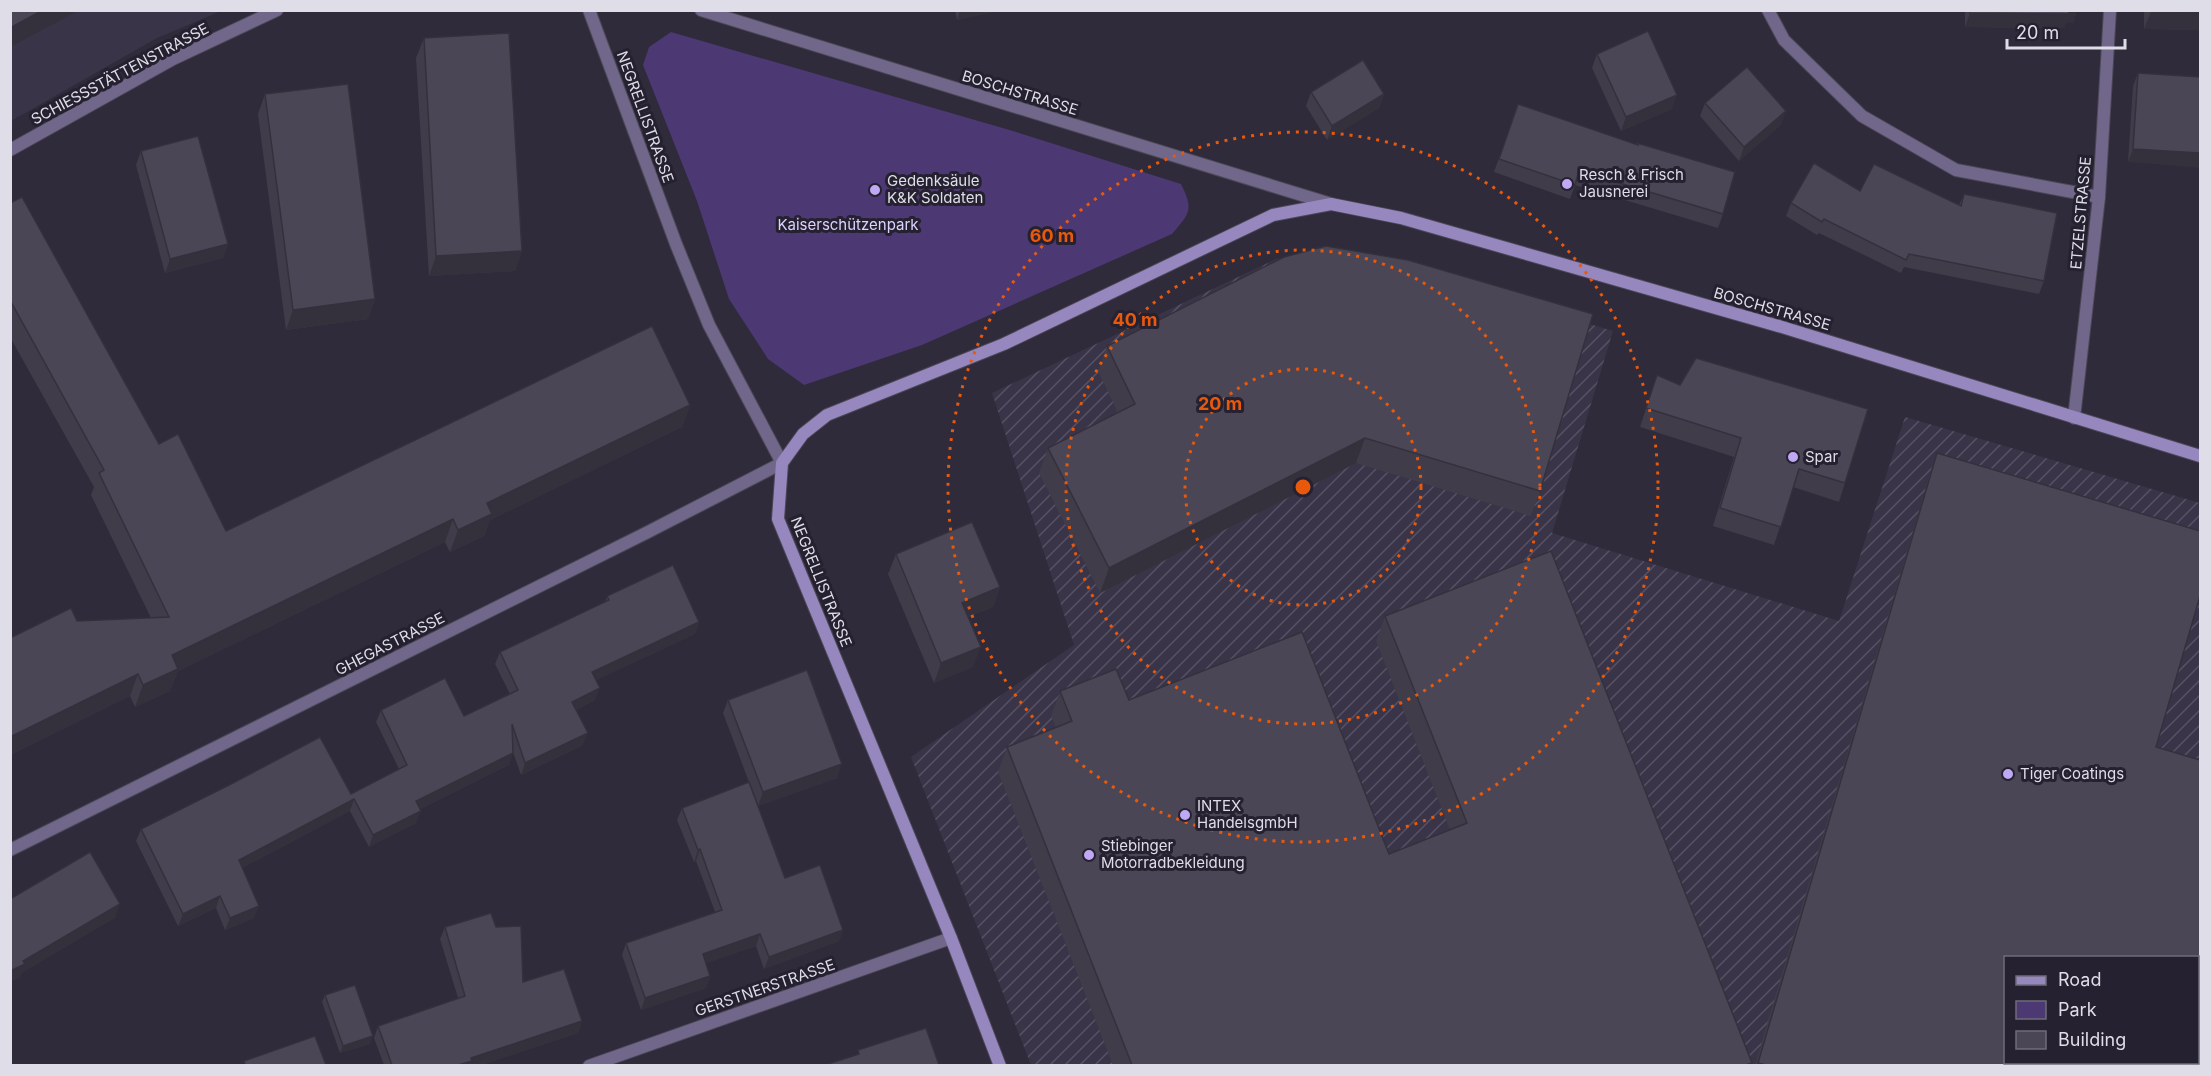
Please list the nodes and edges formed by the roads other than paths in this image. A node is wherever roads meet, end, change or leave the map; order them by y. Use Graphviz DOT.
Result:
graph roads {
  1 [pos="278,10"];
  2 [pos="590,10"];
  3 [pos="701,10"];
  4 [pos="1768,10"];
  5 [pos="2110,10"];
  6 [pos="10,150"];
  7 [pos="2099,197"];
  8 [pos="1330,204"];
  9 [pos="2074,418"];
  10 [pos="2200,456"];
  11 [pos="782,463"];
  12 [pos="10,850"];
  13 [pos="951,938"];
  14 [pos="589,1065"];
  15 [pos="1000,1065"];
  1 -- 6 [label="street, SCHIESSSTÄTTENSTRASSE"];
  2 -- 11 [label="street, NEGRELLISTRASSE"];
  3 -- 8 [label="street, BOSCHSTRASSE"];
  4 -- 7 [label="street"];
  5 -- 7 [label="street, ETZELSTRASSE"];
  7 -- 9 [label="street, ETZELSTRASSE"];
  8 -- 9 [label="main road, BOSCHSTRASSE"];
  8 -- 11 [label="main road, BOSCHSTRASSE"];
  9 -- 10 [label="main road, BOSCHSTRASSE"];
  11 -- 12 [label="street, GHEGASTRASSE"];
  11 -- 13 [label="main road, NEGRELLISTRASSE"];
  13 -- 14 [label="street, GERSTNERSTRASSE"];
  13 -- 15 [label="main road, NEGRELLISTRASSE"];
}
